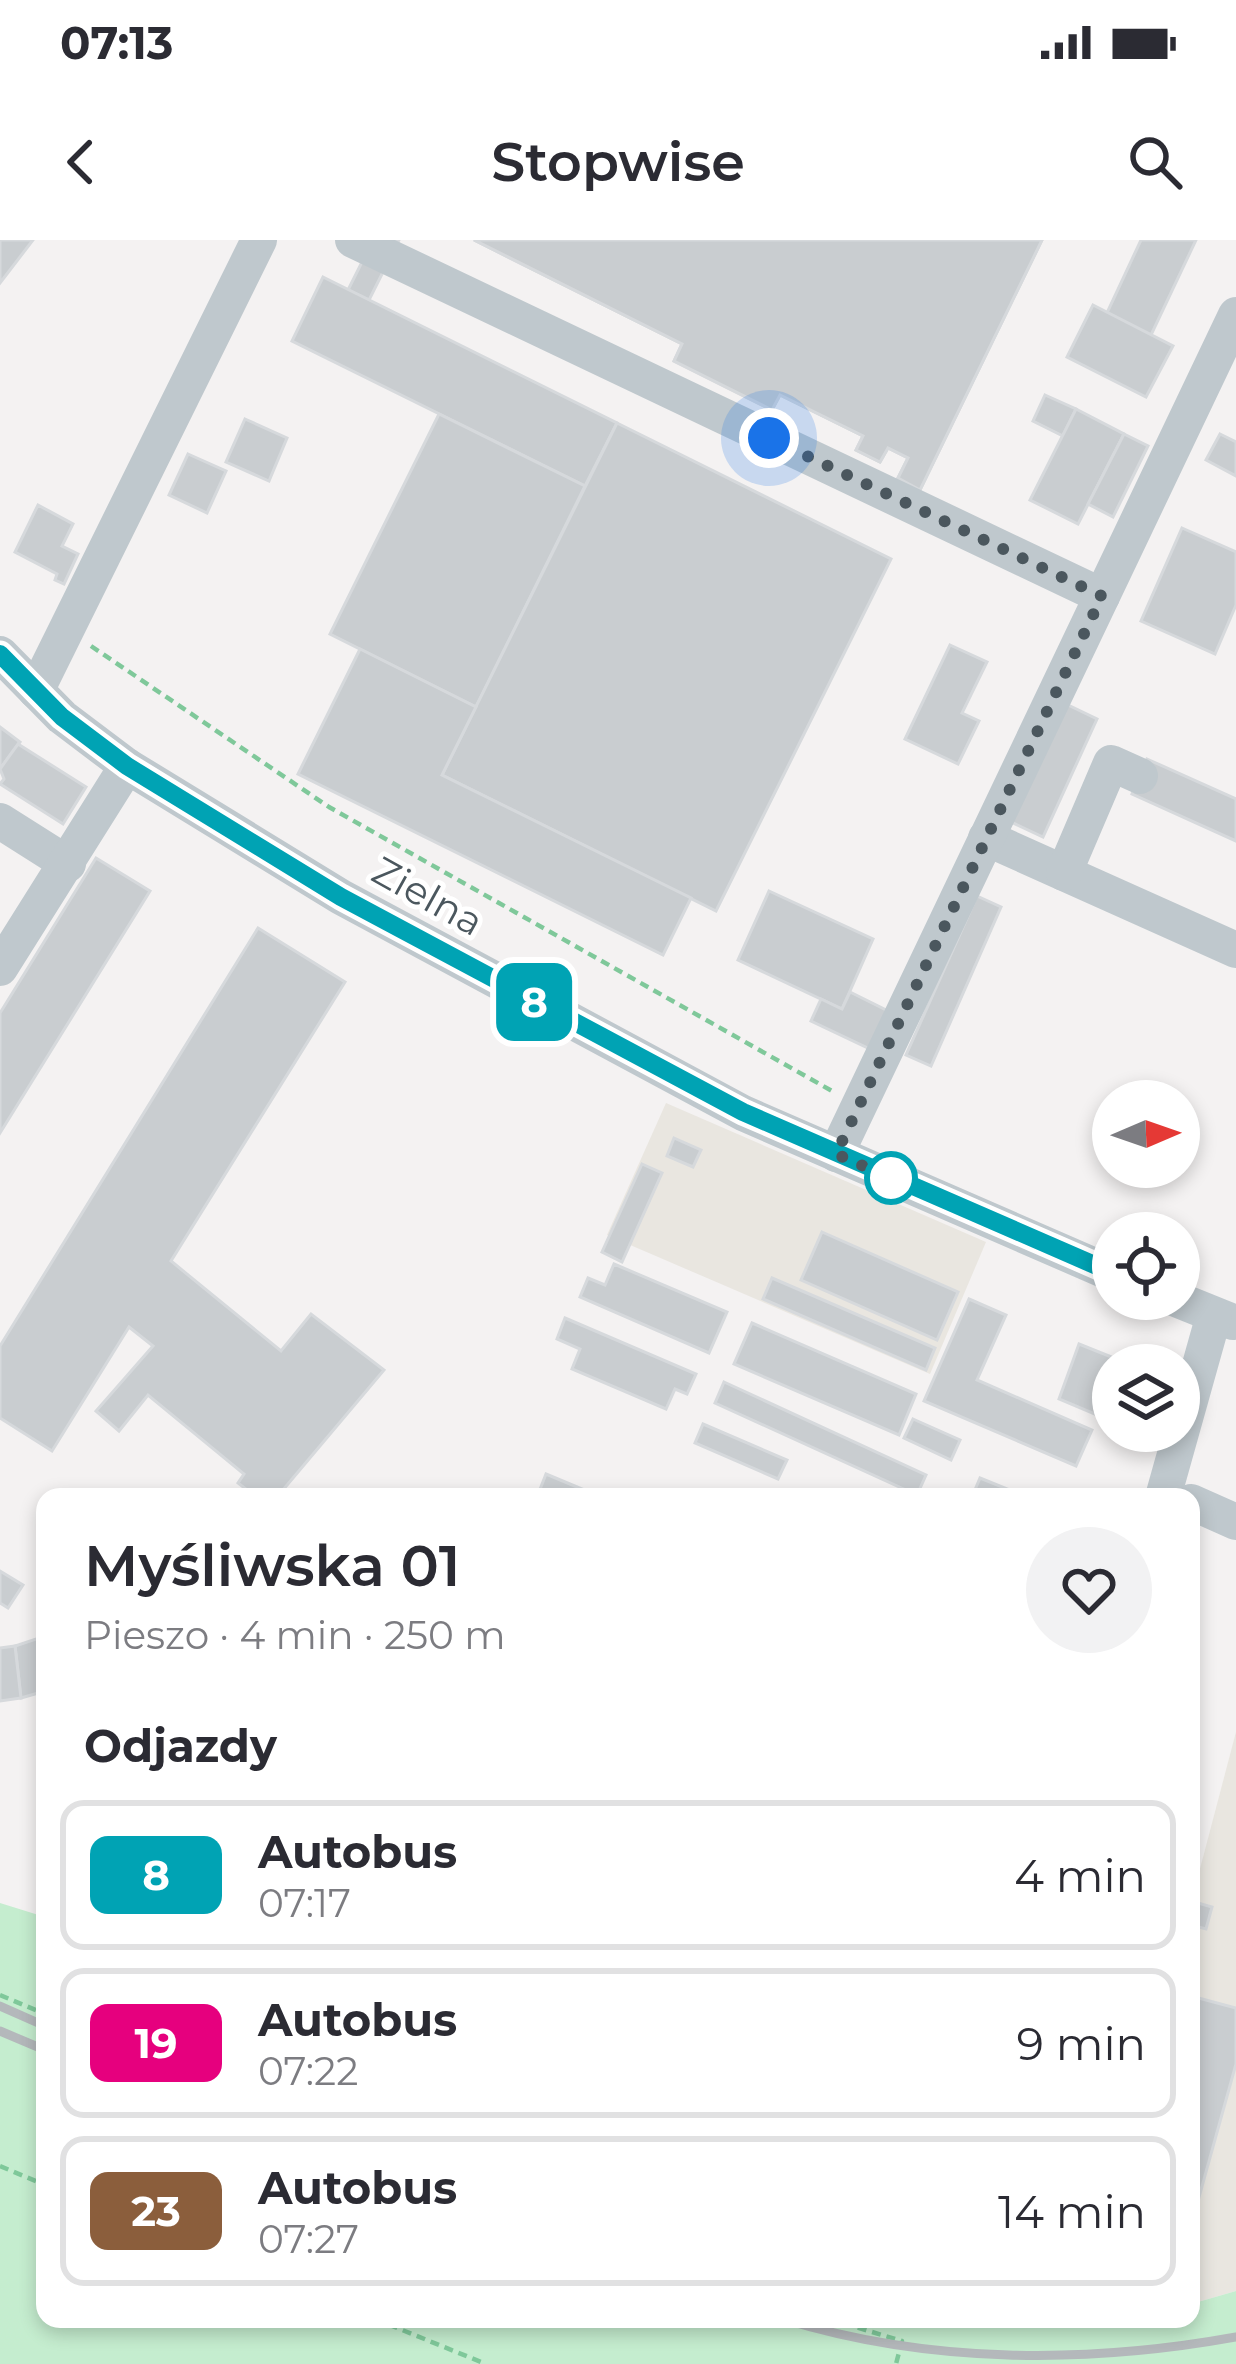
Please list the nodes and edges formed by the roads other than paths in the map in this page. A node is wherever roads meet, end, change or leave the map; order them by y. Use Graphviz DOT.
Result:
graph roads {
  1 [pos="259,240"];
  2 [pos="353,240"];
  3 [pos="1236,314"];
  4 [pos="1102,596"];
  5 [pos="0,654"];
  6 [pos="18,688"];
  7 [pos="127,766"];
  8 [pos="1140,776"];
  9 [pos="0,821"];
  10 [pos="986,838"];
  11 [pos="68,864"];
  12 [pos="1064,873"];
  13 [pos="1236,950"];
  14 [pos="0,968"];
  15 [pos="836,1154"];
  16 [pos="1092,1265"];
  17 [pos="1225,1319"];
  18 [pos="1177,1488"];
  19 [pos="1200,1507"];
  20 [pos="1236,1522"];
  1 -- 6 [label="street"];
  2 -- 4 [label="street"];
  3 -- 4 [label="street"];
  4 -- 10 [label="street"];
  5 -- 6 [label="street, Zielna"];
  6 -- 7 [label="street, Zielna"];
  7 -- 11 [label="street"];
  7 -- 15 [label="street, Zielna"];
  8 -- 12 [label="street"];
  9 -- 11 [label="street"];
  10 -- 12 [label="street"];
  10 -- 15 [label="street"];
  11 -- 14 [label="street"];
  12 -- 13 [label="street"];
  15 -- 16 [label="street, Zielna"];
  17 -- 18 [label="street"];
  19 -- 20 [label="street"];
}
